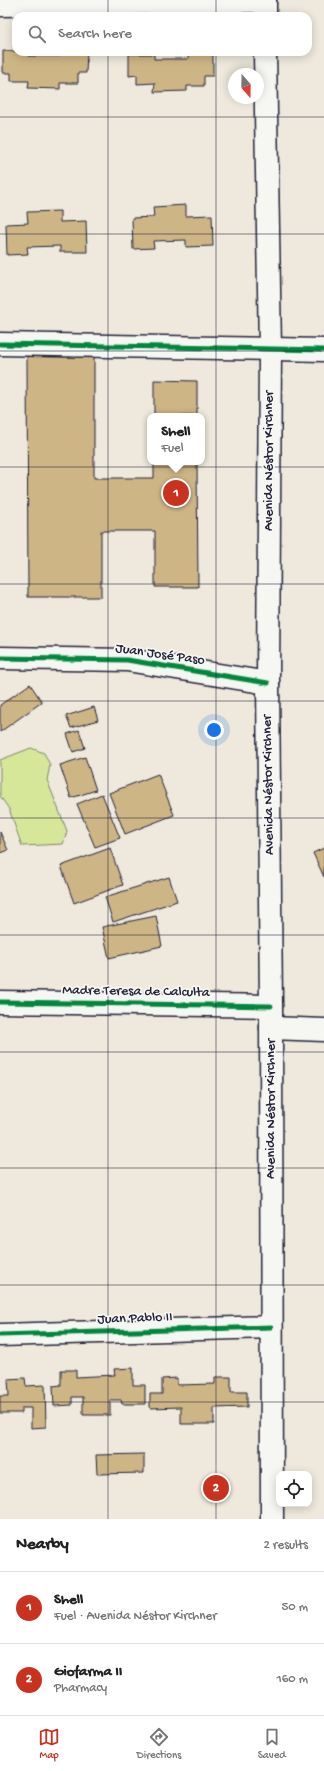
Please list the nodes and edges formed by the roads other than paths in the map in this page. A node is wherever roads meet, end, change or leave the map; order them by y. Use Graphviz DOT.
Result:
graph roads {
  1 [pos="0,5"];
  2 [pos="265,6"];
  3 [pos="266,56"];
  4 [pos="0,344"];
  5 [pos="270,349"];
  6 [pos="324,350"];
  7 [pos="0,658"];
  8 [pos="268,683"];
  9 [pos="0,1002"];
  10 [pos="271,1017"];
  11 [pos="324,1030"];
  12 [pos="271,1327"];
  13 [pos="0,1335"];
  14 [pos="272,1519"];
  1 -- 2 [label="street"];
  3 -- 5 [label="street, Avenida Néstor Kirchner"];
  4 -- 5 [label="street"];
  5 -- 6 [label="street"];
  5 -- 8 [label="street, Avenida Néstor Kirchner"];
  7 -- 8 [label="street, Juan José Paso"];
  8 -- 10 [label="street, Avenida Néstor Kirchner"];
  9 -- 10 [label="street, Madre Teresa de Calculta"];
  10 -- 11 [label="street, Madre Teresa de Calculta"];
  10 -- 12 [label="street, Avenida Néstor Kirchner"];
  12 -- 13 [label="street, Juan Pablo II"];
  12 -- 14 [label="street, Avenida Néstor Kirchner"];
}
